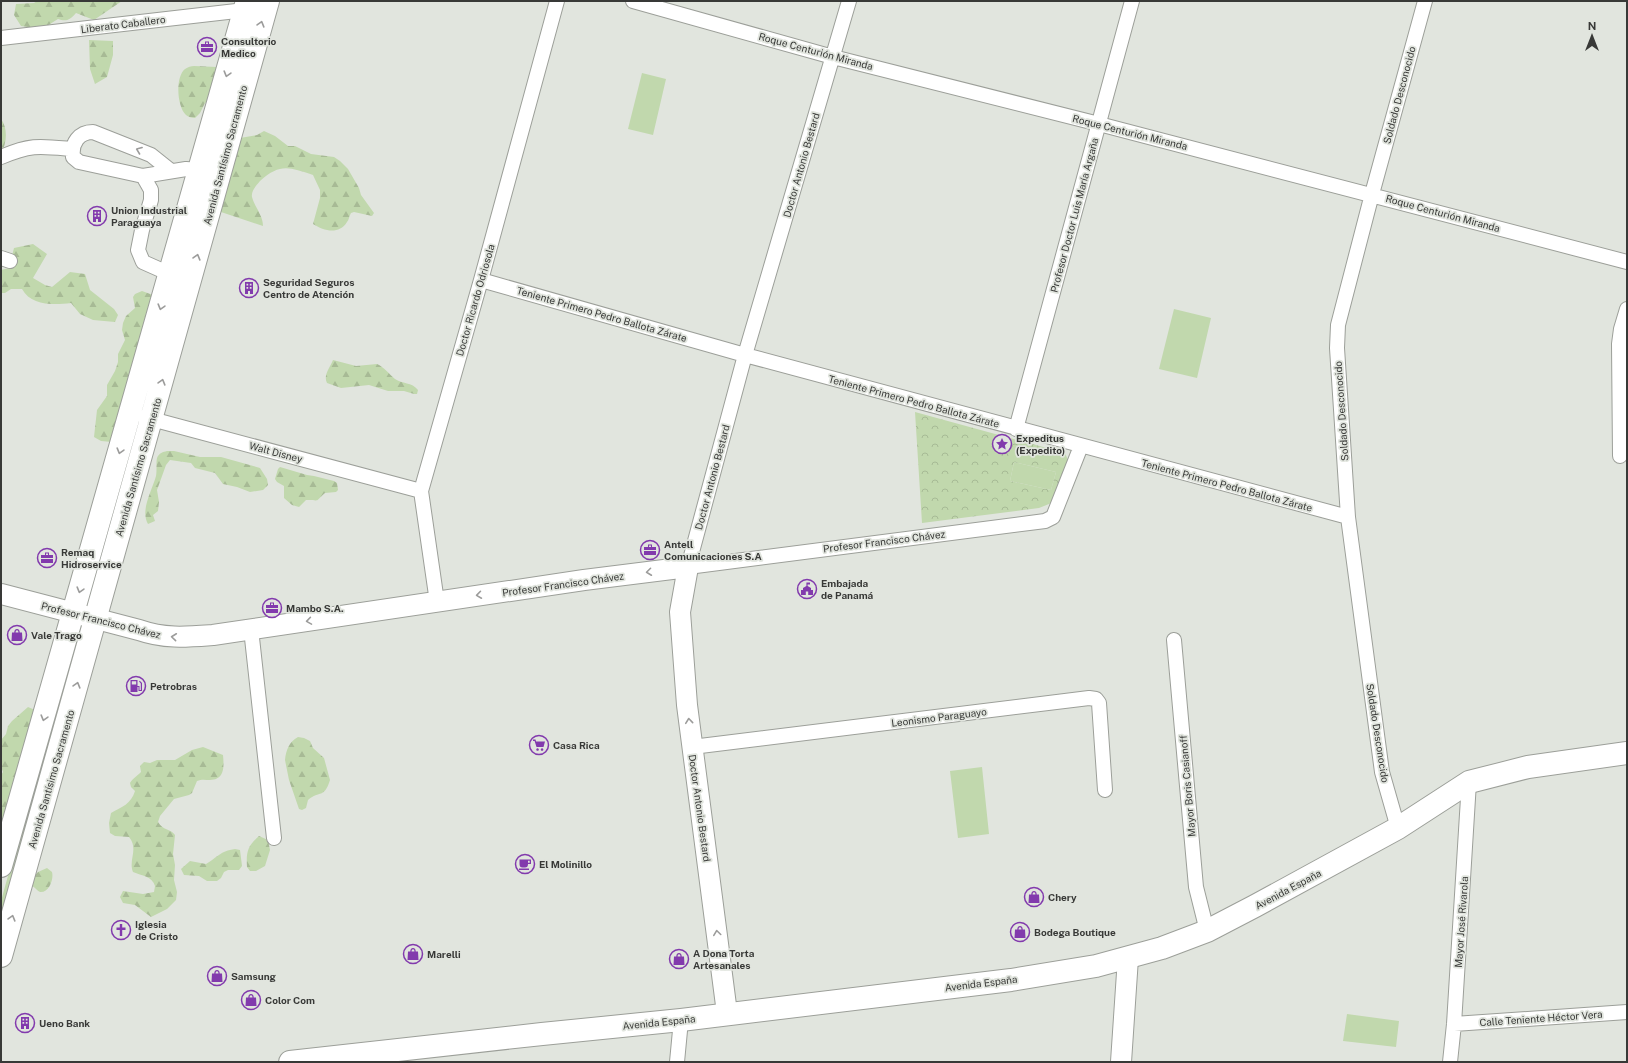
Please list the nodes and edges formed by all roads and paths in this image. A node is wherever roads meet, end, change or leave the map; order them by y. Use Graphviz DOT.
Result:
graph roads {
  1 [pos="268,1"];
  2 [pos="557,1"];
  3 [pos="633,1"];
  4 [pos="848,1"];
  5 [pos="1132,1"];
  6 [pos="1425,1"];
  7 [pos="246,5"];
  8 [pos="1,38"];
  9 [pos="833,57"];
  10 [pos="1099,124"];
  11 [pos="72,149"];
  12 [pos="1,157"];
  13 [pos="171,171"];
  14 [pos="210,171"];
  15 [pos="143,176"];
  16 [pos="1372,194"];
  17 [pos="1627,262"];
  18 [pos="170,274"];
  19 [pos="482,280"];
  20 [pos="1627,309"];
  21 [pos="744,356"];
  22 [pos="130,414"];
  23 [pos="152,420"];
  24 [pos="1016,429"];
  25 [pos="1081,446"];
  26 [pos="1620,456"];
  27 [pos="421,491"];
  28 [pos="1348,517"];
  29 [pos="688,567"];
  30 [pos="1,594"];
  31 [pos="437,602"];
  32 [pos="74,614"];
  33 [pos="96,619"];
  34 [pos="251,629"];
  35 [pos="1174,640"];
  36 [pos="692,747"];
  37 [pos="1627,753"];
  38 [pos="1469,782"];
  39 [pos="1105,790"];
  40 [pos="1398,828"];
  41 [pos="274,838"];
  42 [pos="1,866"];
  43 [pos="1207,930"];
  44 [pos="1,956"];
  45 [pos="1128,958"];
  46 [pos="1627,1012"];
  47 [pos="727,1014"];
  48 [pos="681,1020"];
  49 [pos="1454,1024"];
  50 [pos="412,1055"];
  51 [pos="290,1062"];
  52 [pos="677,1062"];
  53 [pos="1121,1062"];
  54 [pos="1450,1062"];
  14 -- 1 [label="main road, Avenida Santísimo Sacramento, one-way"];
  2 -- 19 [label="street, Doctor Ricardo Odriosola"];
  3 -- 9 [label="street, Roque Centurión Miranda"];
  4 -- 9 [label="street, Doctor Antonio Bestard"];
  5 -- 10 [label="street, Profesor Doctor Luis María Argaña"];
  6 -- 16 [label="street, Soldado Desconocido"];
  7 -- 8 [label="street, Liberato Caballero"];
  7 -- 14 [label="main road, Avenida Santísimo Sacramento, one-way"];
  9 -- 10 [label="street, Roque Centurión Miranda"];
  9 -- 21 [label="street, Doctor Antonio Bestard"];
  10 -- 16 [label="street, Roque Centurión Miranda"];
  10 -- 24 [label="street, Profesor Doctor Luis María Argaña"];
  11 -- 12 [label="street"];
  13 -- 11 [label="street, one-way"];
  11 -- 15 [label="street"];
  13 -- 14 [label="street"];
  13 -- 15 [label="street"];
  14 -- 18 [label="main road, Avenida Santísimo Sacramento"];
  23 -- 14 [label="main road, Avenida Santísimo Sacramento, one-way"];
  15 -- 18 [label="street"];
  16 -- 17 [label="street, Roque Centurión Miranda"];
  16 -- 28 [label="street, Soldado Desconocido"];
  18 -- 22 [label="main road, Avenida Santísimo Sacramento, one-way"];
  19 -- 21 [label="street, Teniente Primero Pedro Ballota Zárate"];
  19 -- 27 [label="street, Doctor Ricardo Odriosola"];
  20 -- 26 [label="street"];
  21 -- 24 [label="street, Teniente Primero Pedro Ballota Zárate"];
  21 -- 29 [label="street, Doctor Antonio Bestard"];
  22 -- 23 [label="street, Walt Disney"];
  22 -- 32 [label="main road, Avenida Santísimo Sacramento, one-way"];
  23 -- 27 [label="street, Walt Disney"];
  23 -- 33 [label="main road, Avenida Santísimo Sacramento"];
  24 -- 25 [label="street, Teniente Primero Pedro Ballota Zárate"];
  25 -- 28 [label="street, Teniente Primero Pedro Ballota Zárate"];
  25 -- 29 [label="street, Profesor Francisco Chávez"];
  27 -- 31 [label="street, Doctor Ricardo Odriosola"];
  28 -- 40 [label="street, Soldado Desconocido"];
  29 -- 31 [label="street, Profesor Francisco Chávez, one-way"];
  36 -- 29 [label="street, Doctor Antonio Bestard, one-way"];
  30 -- 32 [label="street, Profesor Francisco Chávez"];
  31 -- 34 [label="street, Profesor Francisco Chávez, one-way"];
  32 -- 33 [label="street, Profesor Francisco Chávez"];
  32 -- 42 [label="main road, Avenida Santísimo Sacramento, one-way"];
  34 -- 33 [label="street, Profesor Francisco Chávez, one-way"];
  44 -- 33 [label="main road, Avenida Santísimo Sacramento, one-way"];
  34 -- 41 [label="street"];
  35 -- 43 [label="street, Mayor Boris Casianoff"];
  36 -- 39 [label="street, Leonismo Paraguayo"];
  47 -- 36 [label="street, Doctor Antonio Bestard, one-way"];
  37 -- 38 [label="main road, Avenida España"];
  38 -- 40 [label="main road, Avenida España"];
  38 -- 49 [label="street, Mayor José Rivarola"];
  40 -- 43 [label="main road, Avenida España"];
  43 -- 45 [label="main road, Avenida España"];
  45 -- 47 [label="main road, Avenida España"];
  45 -- 53 [label="street"];
  46 -- 49 [label="street, Calle Teniente Héctor Vera"];
  47 -- 48 [label="main road, Avenida España"];
  48 -- 50 [label="main road, Avenida España"];
  48 -- 52 [label="street"];
  49 -- 54 [label="street, Mayor José Rivarola"];
  50 -- 51 [label="main road, Avenida España"];
}
